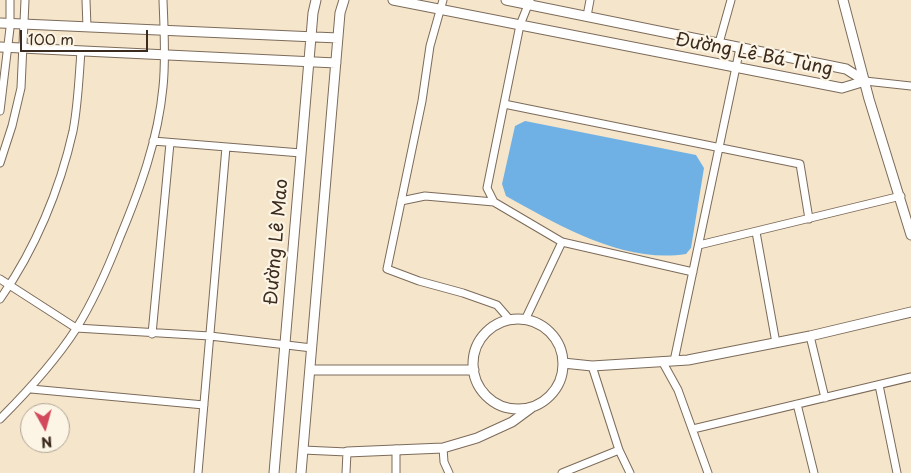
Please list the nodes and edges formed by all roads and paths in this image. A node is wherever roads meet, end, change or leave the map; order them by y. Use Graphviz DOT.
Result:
graph roads {
  1 [pos="10,0"];
  2 [pos="25,0"];
  3 [pos="86,0"];
  4 [pos="163,0"];
  5 [pos="316,0"];
  6 [pos="344,0"];
  7 [pos="393,0"];
  8 [pos="506,0"];
  9 [pos="590,0"];
  10 [pos="731,0"];
  11 [pos="841,1"];
  12 [pos="530,2"];
  13 [pos="442,5"];
  14 [pos="587,16"];
  15 [pos="0,24"];
  16 [pos="10,24"];
  17 [pos="25,24"];
  18 [pos="520,25"];
  19 [pos="86,27"];
  20 [pos="163,30"];
  21 [pos="311,37"];
  22 [pos="338,38"];
  23 [pos="719,43"];
  24 [pos="4,47"];
  25 [pos="24,48"];
  26 [pos="740,48"];
  27 [pos="81,51"];
  28 [pos="165,55"];
  29 [pos="309,62"];
  30 [pos="336,63"];
  31 [pos="736,69"];
  32 [pos="865,81"];
  33 [pos="911,86"];
  34 [pos="504,104"];
  35 [pos="0,111"];
  36 [pos="153,141"];
  37 [pos="170,142"];
  38 [pos="226,147"];
  39 [pos="719,148"];
  40 [pos="301,153"];
  41 [pos="0,162"];
  42 [pos="901,196"];
  43 [pos="400,201"];
  44 [pos="494,202"];
  45 [pos="809,219"];
  46 [pos="756,232"];
  47 [pos="911,235"];
  48 [pos="562,242"];
  49 [pos="699,245"];
  50 [pos="693,272"];
  51 [pos="0,278"];
  52 [pos="10,285"];
  53 [pos="0,299"];
  54 [pos="911,312"];
  55 [pos="510,320"];
  56 [pos="526,320"];
  57 [pos="76,328"];
  58 [pos="152,334"];
  59 [pos="210,336"];
  60 [pos="810,336"];
  61 [pos="776,342"];
  62 [pos="285,344"];
  63 [pos="312,348"];
  64 [pos="662,361"];
  65 [pos="674,361"];
  66 [pos="563,362"];
  67 [pos="592,366"];
  68 [pos="310,370"];
  69 [pos="474,370"];
  70 [pos="911,377"];
  71 [pos="879,385"];
  72 [pos="31,389"];
  73 [pos="825,398"];
  74 [pos="798,404"];
  75 [pos="204,405"];
  76 [pos="533,407"];
  77 [pos="0,419"];
  78 [pos="693,429"];
  79 [pos="443,448"];
  80 [pos="396,449"];
  81 [pos="303,450"];
  82 [pos="619,450"];
  83 [pos="347,452"];
  84 [pos="706,472"];
  85 [pos="198,473"];
  86 [pos="274,473"];
  87 [pos="301,473"];
  88 [pos="346,473"];
  89 [pos="396,473"];
  90 [pos="449,473"];
  91 [pos="562,473"];
  92 [pos="630,473"];
  93 [pos="814,473"];
  94 [pos="898,473"];
  1 -- 16 [label="street"];
  2 -- 17 [label="street"];
  3 -- 19 [label="street"];
  4 -- 20 [label="street"];
  5 -- 21 [label="street, Đường Lê Mao"];
  6 -- 22 [label="street"];
  7 -- 13 [label="street, Đường Lê Bá Tùng"];
  8 -- 12 [label="street, Đường Lê Bá Tùng"];
  9 -- 14 [label="street"];
  10 -- 23 [label="street"];
  11 -- 32 [label="street"];
  12 -- 14 [label="street, Đường Lê Bá Tùng"];
  12 -- 18 [label="street"];
  13 -- 18 [label="street, Đường Lê Bá Tùng"];
  13 -- 43 [label="street"];
  14 -- 23 [label="street, Đường Lê Bá Tùng"];
  15 -- 16 [label="street"];
  16 -- 17 [label="street"];
  16 -- 24 [label="street"];
  17 -- 19 [label="street"];
  17 -- 25 [label="street"];
  18 -- 31 [label="street, Đường Lê Bá Tùng"];
  18 -- 34 [label="street"];
  19 -- 20 [label="street"];
  20 -- 21 [label="street"];
  20 -- 28 [label="street"];
  21 -- 22 [label="street"];
  21 -- 29 [label="street, Đường Lê Mao"];
  22 -- 30 [label="street"];
  23 -- 26 [label="street, Đường Lê Bá Tùng"];
  24 -- 25 [label="street"];
  24 -- 35 [label="street"];
  25 -- 27 [label="street"];
  25 -- 41 [label="street"];
  26 -- 31 [label="street"];
  26 -- 32 [label="street, Đường Lê Bá Tùng"];
  27 -- 28 [label="street"];
  27 -- 52 [label="street"];
  28 -- 29 [label="street"];
  28 -- 36 [label="street"];
  29 -- 30 [label="street"];
  29 -- 40 [label="street, Đường Lê Mao"];
  30 -- 63 [label="street"];
  31 -- 32 [label="street, Đường Lê Bá Tùng"];
  31 -- 39 [label="street"];
  32 -- 33 [label="street"];
  32 -- 42 [label="street"];
  34 -- 39 [label="street"];
  34 -- 44 [label="street"];
  36 -- 37 [label="street"];
  36 -- 57 [label="street"];
  37 -- 38 [label="street"];
  37 -- 58 [label="street"];
  38 -- 40 [label="street"];
  38 -- 59 [label="street"];
  39 -- 45 [label="street"];
  39 -- 49 [label="street"];
  40 -- 62 [label="street, Đường Lê Mao"];
  42 -- 45 [label="street"];
  42 -- 47 [label="street"];
  43 -- 44 [label="street"];
  43 -- 55 [label="street"];
  44 -- 48 [label="street"];
  45 -- 46 [label="street"];
  46 -- 49 [label="street"];
  46 -- 61 [label="street"];
  48 -- 50 [label="street"];
  48 -- 56 [label="street"];
  49 -- 50 [label="street"];
  50 -- 65 [label="street"];
  51 -- 52 [label="street"];
  52 -- 53 [label="street"];
  52 -- 57 [label="street"];
  54 -- 60 [label="street"];
  55 -- 56 [label="street"];
  55 -- 69 [label="street"];
  56 -- 66 [label="street"];
  57 -- 58 [label="street"];
  57 -- 72 [label="street"];
  58 -- 59 [label="street"];
  59 -- 62 [label="street"];
  59 -- 75 [label="street"];
  60 -- 61 [label="street"];
  60 -- 73 [label="street"];
  61 -- 65 [label="street"];
  62 -- 63 [label="street"];
  62 -- 86 [label="street, Đường Lê Mao"];
  63 -- 68 [label="street"];
  64 -- 65 [label="street"];
  64 -- 67 [label="street"];
  64 -- 78 [label="street"];
  66 -- 67 [label="street"];
  66 -- 76 [label="street"];
  67 -- 82 [label="street"];
  68 -- 69 [label="street"];
  68 -- 81 [label="street"];
  69 -- 76 [label="street"];
  70 -- 71 [label="street"];
  71 -- 73 [label="street"];
  71 -- 94 [label="street"];
  72 -- 75 [label="street"];
  72 -- 77 [label="street"];
  73 -- 74 [label="street"];
  74 -- 78 [label="street"];
  74 -- 93 [label="street"];
  75 -- 85 [label="street"];
  76 -- 79 [label="street"];
  78 -- 84 [label="street"];
  79 -- 80 [label="street"];
  79 -- 90 [label="street"];
  80 -- 83 [label="street"];
  80 -- 89 [label="street"];
  81 -- 83 [label="street"];
  81 -- 87 [label="street"];
  82 -- 91 [label="street"];
  82 -- 92 [label="street"];
  83 -- 88 [label="street"];
}
